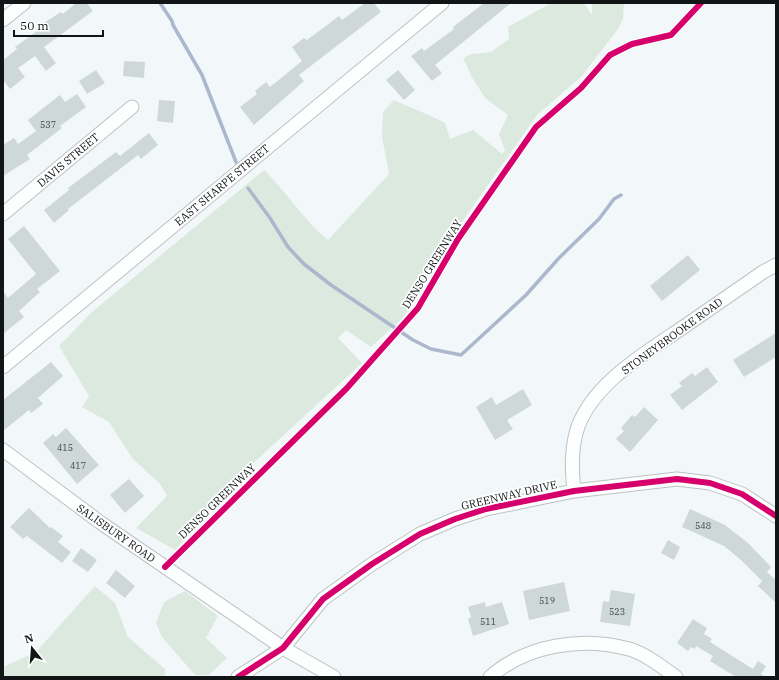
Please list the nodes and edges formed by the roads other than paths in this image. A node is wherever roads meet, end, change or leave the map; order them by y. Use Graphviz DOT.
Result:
graph roads {
  1 [pos="24,3"];
  2 [pos="442,3"];
  3 [pos="3,20"];
  4 [pos="132,107"];
  5 [pos="3,214"];
  6 [pos="776,265"];
  7 [pos="3,367"];
  8 [pos="3,450"];
  9 [pos="574,491"];
  10 [pos="776,516"];
  11 [pos="283,648"];
  12 [pos="238,677"];
  13 [pos="334,677"];
  14 [pos="490,677"];
  15 [pos="676,677"];
  1 -- 3 [label="street"];
  2 -- 7 [label="street, EAST SHARPE STREET"];
  4 -- 5 [label="street, DAVIS STREET"];
  6 -- 9 [label="street, STONEYBROOKE ROAD"];
  8 -- 11 [label="street, SALISBURY ROAD"];
  9 -- 10 [label="street, GREENWAY DRIVE"];
  9 -- 11 [label="street, GREENWAY DRIVE"];
  11 -- 12 [label="street, GREENWAY DRIVE"];
  11 -- 13 [label="street, SALISBURY ROAD"];
  14 -- 15 [label="street"];
}
